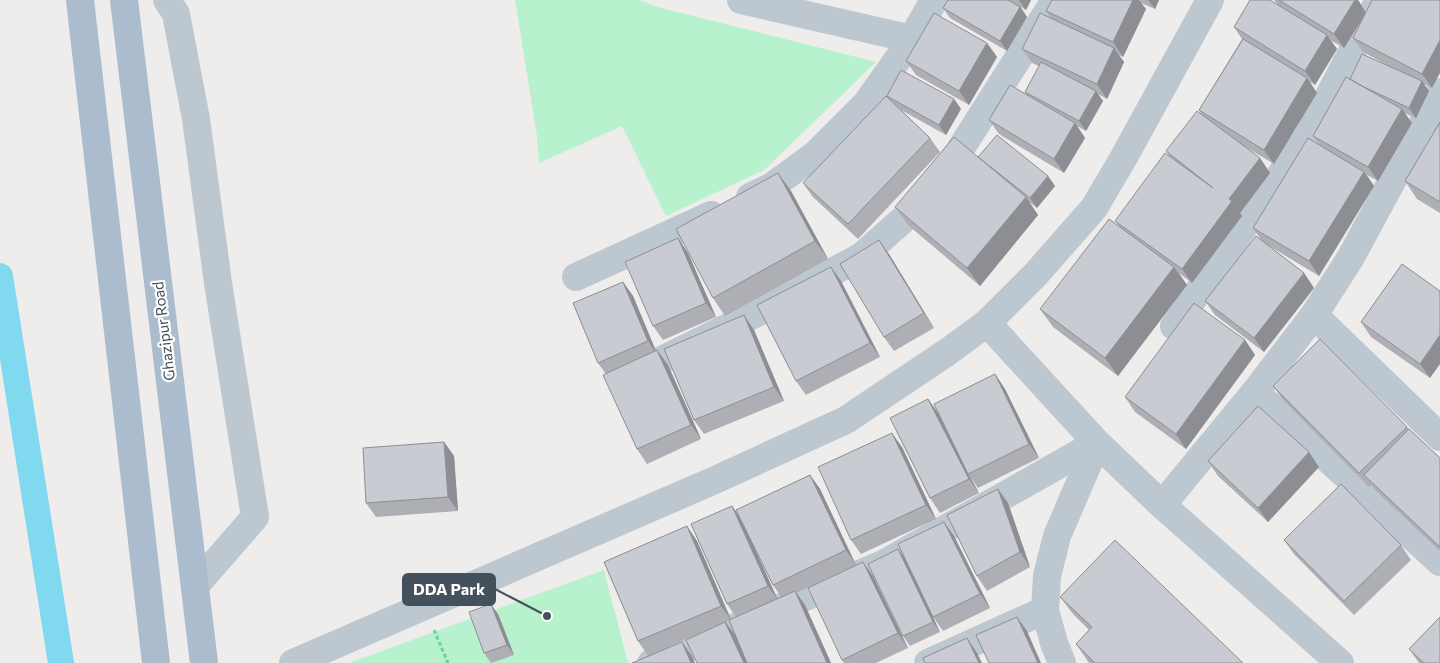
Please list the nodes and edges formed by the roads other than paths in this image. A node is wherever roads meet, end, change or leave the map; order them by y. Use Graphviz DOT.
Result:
graph roads {
  1 [pos="80,0"];
  2 [pos="124,0"];
  3 [pos="167,0"];
  4 [pos="741,0"];
  5 [pos="934,0"];
  6 [pos="1054,0"];
  7 [pos="1210,0"];
  8 [pos="1379,0"];
  9 [pos="912,39"];
  10 [pos="1440,92"];
  11 [pos="576,278"];
  12 [pos="1314,315"];
  13 [pos="987,322"];
  14 [pos="1174,326"];
  15 [pos="614,383"];
  16 [pos="1255,392"];
  17 [pos="1440,437"];
  18 [pos="1097,443"];
  19 [pos="1162,505"];
  20 [pos="1440,562"];
  21 [pos="195,586"];
  22 [pos="1045,610"];
  23 [pos="156,663"];
  24 [pos="204,663"];
  25 [pos="293,663"];
  26 [pos="651,663"];
  27 [pos="928,663"];
  28 [pos="1062,663"];
  29 [pos="1340,663"];
  1 -- 23 [label="main road"];
  2 -- 21 [label="main road, Ghazipur Road"];
  3 -- 21 [label="street"];
  4 -- 9 [label="street"];
  5 -- 9 [label="street"];
  6 -- 15 [label="street"];
  7 -- 13 [label="street"];
  8 -- 14 [label="street"];
  9 -- 11 [label="street"];
  10 -- 12 [label="street"];
  12 -- 16 [label="street"];
  12 -- 17 [label="street"];
  13 -- 18 [label="street"];
  13 -- 25 [label="street"];
  16 -- 19 [label="street"];
  16 -- 20 [label="street"];
  18 -- 19 [label="street"];
  18 -- 22 [label="street"];
  18 -- 26 [label="street"];
  19 -- 29 [label="street"];
  21 -- 24 [label="main road, Ghazipur Road"];
  22 -- 27 [label="street"];
  22 -- 28 [label="street"];
}
